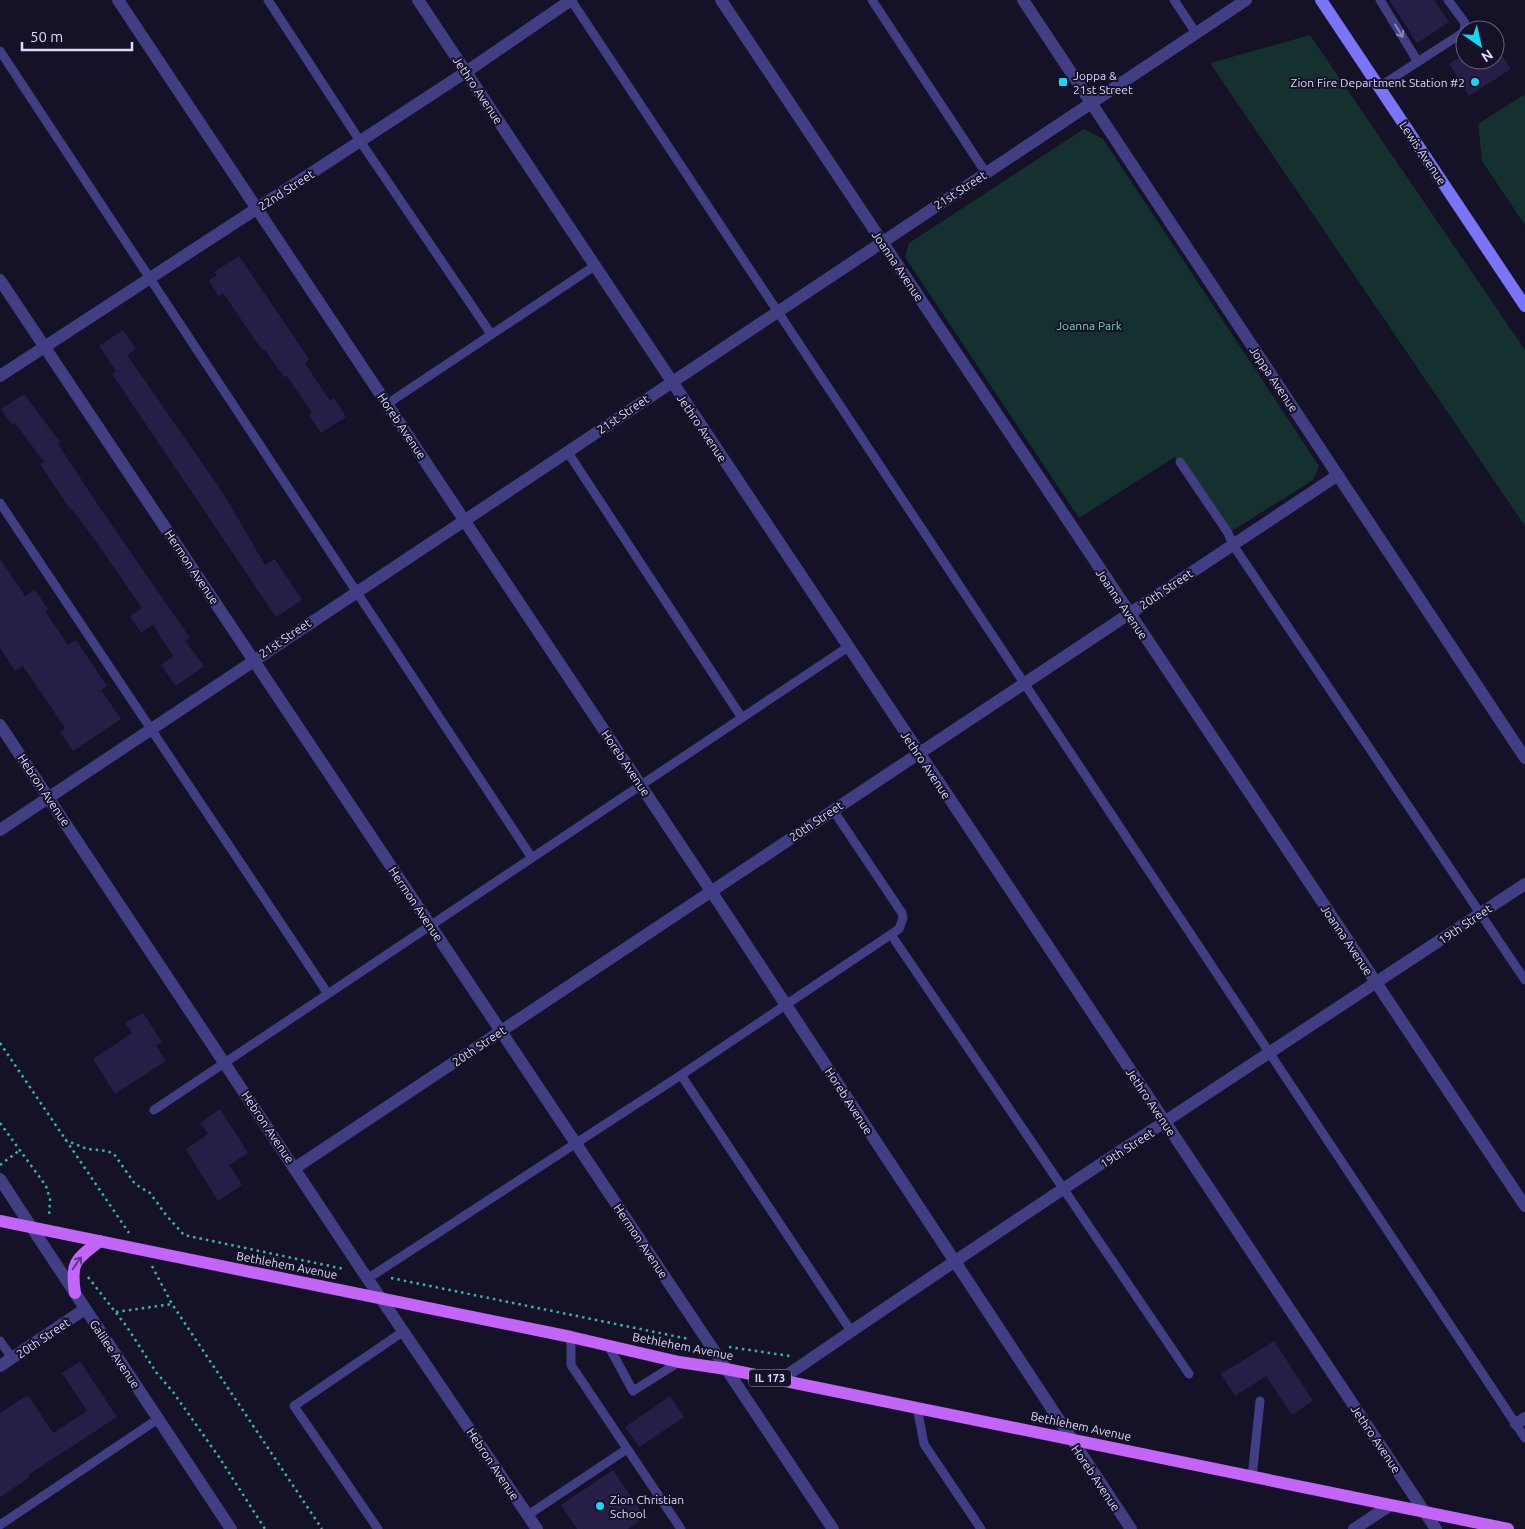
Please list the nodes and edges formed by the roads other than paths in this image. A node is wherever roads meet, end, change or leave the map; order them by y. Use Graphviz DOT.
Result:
graph roads {
  1 [pos="118,0"];
  2 [pos="268,0"];
  3 [pos="418,0"];
  4 [pos="571,0"];
  5 [pos="721,0"];
  6 [pos="872,0"];
  7 [pos="1023,0"];
  8 [pos="1174,0"];
  9 [pos="1246,0"];
  10 [pos="1321,0"];
  11 [pos="1380,0"];
  12 [pos="1448,0"];
  13 [pos="1196,33"];
  14 [pos="0,51"];
  15 [pos="1418,62"];
  16 [pos="466,72"];
  17 [pos="1380,87"];
  18 [pos="1092,103"];
  19 [pos="360,141"];
  20 [pos="986,173"];
  21 [pos="256,209"];
  22 [pos="881,242"];
  23 [pos="596,265"];
  24 [pos="150,278"];
  25 [pos="0,280"];
  26 [pos="1525,306"];
  27 [pos="778,311"];
  28 [pos="491,334"];
  29 [pos="44,346"];
  30 [pos="0,376"];
  31 [pos="671,382"];
  32 [pos="387,404"];
  33 [pos="567,451"];
  34 [pos="1180,462"];
  35 [pos="1338,475"];
  36 [pos="0,503"];
  37 [pos="464,519"];
  38 [pos="1233,545"];
  39 [pos="356,591"];
  40 [pos="1129,614"];
  41 [pos="848,647"];
  42 [pos="253,660"];
  43 [pos="1024,684"];
  44 [pos="742,718"];
  45 [pos="0,725"];
  46 [pos="150,728"];
  47 [pos="918,754"];
  48 [pos="1525,758"];
  49 [pos="641,785"];
  50 [pos="49,798"];
  51 [pos="833,810"];
  52 [pos="0,830"];
  53 [pos="532,858"];
  54 [pos="1525,884"];
  55 [pos="711,891"];
  56 [pos="1480,914"];
  57 [pos="430,925"];
  58 [pos="892,936"];
  59 [pos="1525,980"];
  60 [pos="1376,983"];
  61 [pos="328,994"];
  62 [pos="786,1006"];
  63 [pos="501,1031"];
  64 [pos="1270,1054"];
  65 [pos="225,1062"];
  66 [pos="681,1075"];
  67 [pos="154,1110"];
  68 [pos="1165,1124"];
  69 [pos="576,1143"];
  70 [pos="295,1168"];
  71 [pos="0,1179"];
  72 [pos="1063,1190"];
  73 [pos="1525,1206"];
  74 [pos="0,1221"];
  75 [pos="32,1228"];
  76 [pos="100,1241"];
  77 [pos="954,1260"];
  78 [pos="368,1275"];
  79 [pos="75,1293"];
  80 [pos="382,1298"];
  81 [pos="85,1309"];
  82 [pos="404,1331"];
  83 [pos="851,1331"];
  84 [pos="571,1337"];
  85 [pos="0,1341"];
  86 [pos="608,1345"];
  87 [pos="12,1358"];
  88 [pos="679,1362"];
  89 [pos="0,1366"];
  90 [pos="726,1369"];
  91 [pos="1188,1374"];
  92 [pos="780,1380"];
  93 [pos="1260,1401"];
  94 [pos="917,1407"];
  95 [pos="158,1419"];
  96 [pos="1520,1421"];
  97 [pos="1068,1437"];
  98 [pos="1525,1438"];
  99 [pos="627,1449"];
  100 [pos="1252,1477"];
  101 [pos="1389,1506"];
  102 [pos="1425,1512"];
  103 [pos="528,1516"];
  104 [pos="0,1525"];
  105 [pos="231,1529"];
  106 [pos="378,1529"];
  107 [pos="537,1529"];
  108 [pos="681,1529"];
  109 [pos="833,1529"];
  110 [pos="981,1529"];
  111 [pos="1130,1529"];
  112 [pos="1354,1529"];
  113 [pos="1436,1529"];
  114 [pos="1508,1529"];
  1 -- 21 [label="street, Horeb Avenue"];
  2 -- 19 [label="lane"];
  3 -- 16 [label="street, Jethro Avenue"];
  4 -- 16 [label="street, 22nd Street"];
  4 -- 27 [label="lane"];
  5 -- 22 [label="street, Joanna Avenue"];
  6 -- 20 [label="lane"];
  7 -- 18 [label="street, Joppa Avenue"];
  8 -- 13 [label="lane"];
  9 -- 13 [label="street, 21st Street"];
  10 -- 17 [label="main road, Lewis Avenue"];
  11 -- 15 [label="lane, one-way"];
  12 -- 15 [label="lane"];
  13 -- 18 [label="street, 21st Street"];
  14 -- 24 [label="lane"];
  15 -- 17 [label="lane"];
  16 -- 19 [label="street, 22nd Street"];
  16 -- 23 [label="street, Jethro Avenue"];
  17 -- 26 [label="main road, Lewis Avenue"];
  18 -- 20 [label="street, 21st Street"];
  18 -- 35 [label="street, Joppa Avenue"];
  19 -- 21 [label="street, 22nd Street"];
  19 -- 28 [label="lane"];
  20 -- 22 [label="street, 21st Street"];
  21 -- 24 [label="street, 22nd Street"];
  21 -- 32 [label="street, Horeb Avenue"];
  22 -- 27 [label="street, 21st Street"];
  22 -- 40 [label="street, Joanna Avenue"];
  23 -- 28 [label="lane"];
  23 -- 31 [label="street, Jethro Avenue"];
  24 -- 29 [label="street, 22nd Street"];
  24 -- 39 [label="lane"];
  25 -- 29 [label="street, Hermon Avenue"];
  27 -- 31 [label="street, 21st Street"];
  27 -- 43 [label="lane"];
  28 -- 32 [label="lane"];
  29 -- 30 [label="street, 22nd Street"];
  29 -- 42 [label="street, Hermon Avenue"];
  31 -- 33 [label="street, 21st Street"];
  31 -- 41 [label="street, Jethro Avenue"];
  32 -- 37 [label="street, Horeb Avenue"];
  33 -- 37 [label="street, 21st Street"];
  33 -- 44 [label="lane"];
  34 -- 38 [label="lane"];
  35 -- 38 [label="street, 20th Street"];
  35 -- 48 [label="street, Joppa Avenue"];
  36 -- 46 [label="lane"];
  37 -- 39 [label="street, 21st Street"];
  37 -- 49 [label="street, Horeb Avenue"];
  38 -- 40 [label="street, 20th Street"];
  38 -- 56 [label="lane"];
  39 -- 42 [label="street, 21st Street"];
  39 -- 53 [label="lane"];
  40 -- 43 [label="street, 20th Street"];
  40 -- 60 [label="street, Joanna Avenue"];
  41 -- 44 [label="lane"];
  41 -- 47 [label="street, Jethro Avenue"];
  42 -- 46 [label="street, 21st Street"];
  42 -- 57 [label="street, Hermon Avenue"];
  43 -- 47 [label="street, 20th Street"];
  43 -- 64 [label="lane"];
  44 -- 49 [label="lane"];
  45 -- 50 [label="street, Hebron Avenue"];
  46 -- 50 [label="street, 21st Street"];
  46 -- 61 [label="lane"];
  47 -- 51 [label="street, 20th Street"];
  47 -- 68 [label="street, Jethro Avenue"];
  49 -- 53 [label="lane"];
  49 -- 55 [label="street, Horeb Avenue"];
  50 -- 52 [label="street, 21st Street"];
  50 -- 65 [label="street, Hebron Avenue"];
  51 -- 55 [label="street, 20th Street"];
  51 -- 58 [label="lane"];
  53 -- 57 [label="lane"];
  54 -- 56 [label="street, 19th Street"];
  55 -- 62 [label="street, Horeb Avenue"];
  55 -- 63 [label="street, 20th Street"];
  56 -- 59 [label="lane"];
  56 -- 60 [label="street, 19th Street"];
  57 -- 61 [label="lane"];
  57 -- 63 [label="street, Hermon Avenue"];
  58 -- 62 [label="lane"];
  58 -- 72 [label="lane"];
  60 -- 64 [label="street, 19th Street"];
  60 -- 73 [label="street, Joanna Avenue"];
  61 -- 65 [label="lane"];
  62 -- 66 [label="lane"];
  62 -- 77 [label="street, Horeb Avenue"];
  63 -- 69 [label="street, Hermon Avenue"];
  63 -- 70 [label="street, 20th Street"];
  64 -- 68 [label="street, 19th Street"];
  64 -- 96 [label="lane"];
  65 -- 67 [label="lane"];
  65 -- 70 [label="street, Hebron Avenue"];
  66 -- 69 [label="lane"];
  66 -- 83 [label="lane"];
  68 -- 72 [label="street, 19th Street"];
  68 -- 102 [label="street, Jethro Avenue"];
  69 -- 78 [label="lane"];
  69 -- 90 [label="street, Hermon Avenue"];
  70 -- 78 [label="street, Hebron Avenue"];
  71 -- 75 [label="street, Galilee Avenue"];
  72 -- 77 [label="street, 19th Street"];
  72 -- 91 [label="lane"];
  74 -- 75 [label="main road, Bethlehem Avenue / IL 173"];
  75 -- 76 [label="main road, Bethlehem Avenue / IL 173"];
  75 -- 79 [label="street, Galilee Avenue"];
  79 -- 76 [label="main road, one-way"];
  76 -- 80 [label="main road, Bethlehem Avenue / IL 173"];
  77 -- 83 [label="street, 19th Street"];
  77 -- 97 [label="street, Horeb Avenue"];
  78 -- 80 [label="street, Hebron Avenue"];
  79 -- 81 [label="street, Galilee Avenue"];
  80 -- 82 [label="street, Hebron Avenue"];
  80 -- 84 [label="main road, Bethlehem Avenue / IL 173"];
  81 -- 87 [label="street, 20th Street"];
  81 -- 95 [label="street, Galilee Avenue"];
  82 -- 103 [label="street, Hebron Avenue"];
  82 -- 106 [label="lane"];
  83 -- 92 [label="street, 19th Street"];
  84 -- 86 [label="main road, Bethlehem Avenue / IL 173"];
  84 -- 99 [label="lane"];
  85 -- 87 [label="lane"];
  86 -- 88 [label="main road, Bethlehem Avenue / IL 173"];
  86 -- 88 [label="lane"];
  87 -- 89 [label="street, 20th Street"];
  88 -- 90 [label="main road, Bethlehem Avenue / IL 173"];
  90 -- 92 [label="main road, Bethlehem Avenue / IL 173"];
  90 -- 109 [label="street, Hermon Avenue"];
  92 -- 94 [label="main road, Bethlehem Avenue / IL 173"];
  93 -- 100 [label="lane"];
  94 -- 97 [label="main road, Bethlehem Avenue / IL 173"];
  94 -- 110 [label="lane"];
  95 -- 104 [label="lane"];
  95 -- 105 [label="street, Galilee Avenue"];
  96 -- 98 [label="lane"];
  97 -- 100 [label="main road, Bethlehem Avenue / IL 173"];
  97 -- 111 [label="street, Horeb Avenue"];
  99 -- 103 [label="lane"];
  99 -- 108 [label="lane"];
  100 -- 101 [label="main road, Bethlehem Avenue / IL 173"];
  101 -- 102 [label="main road, Bethlehem Avenue / IL 173"];
  101 -- 112 [label="street"];
  102 -- 113 [label="street, Jethro Avenue"];
  102 -- 114 [label="main road, Bethlehem Avenue / IL 173"];
  103 -- 107 [label="street, Hebron Avenue"];
}
